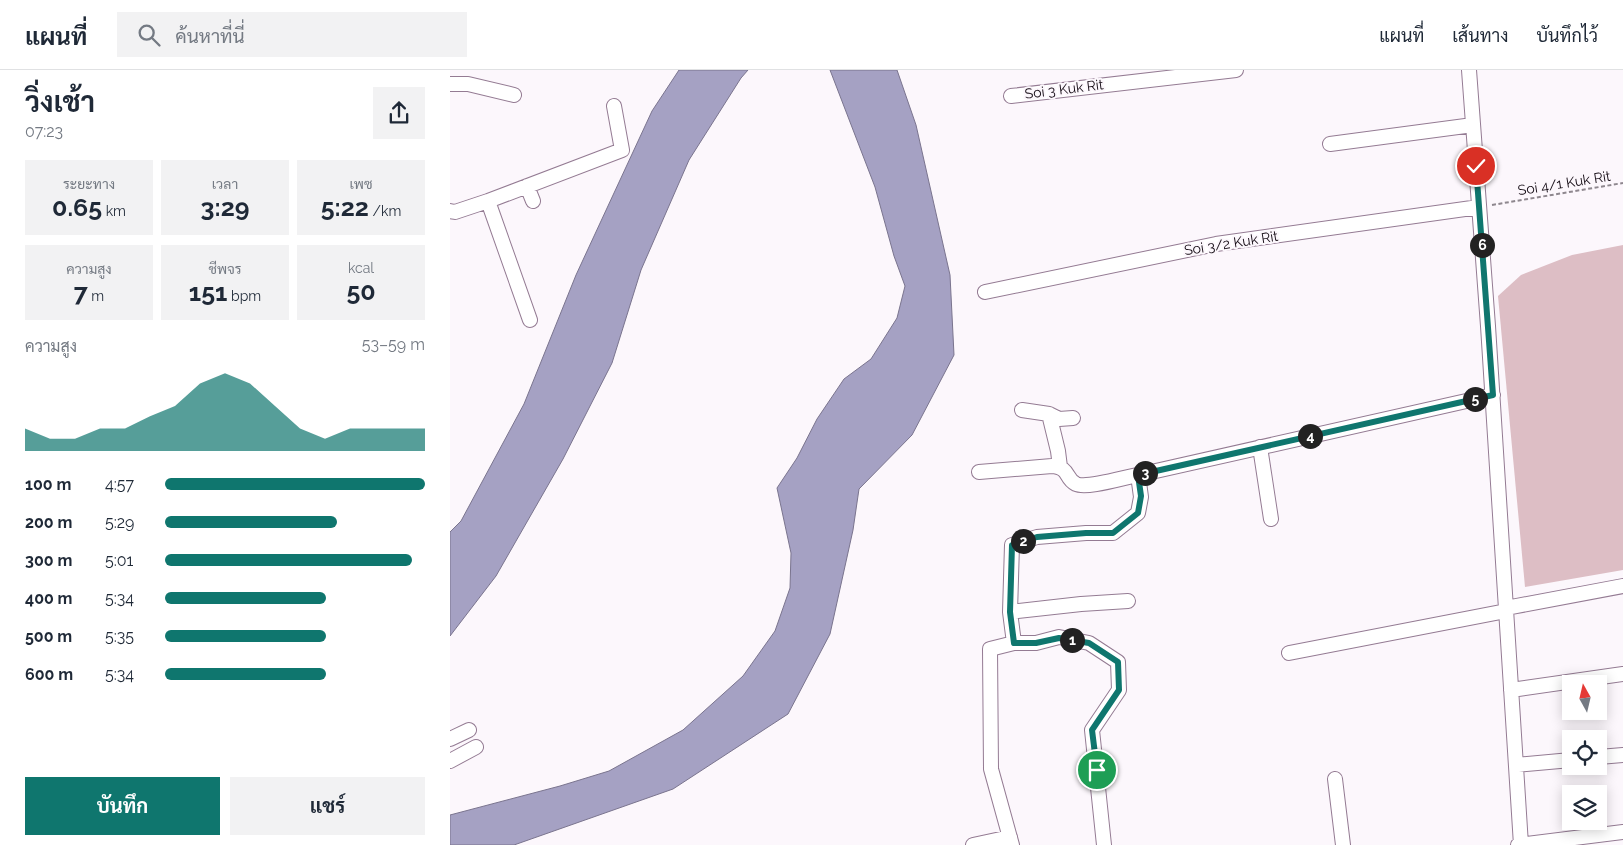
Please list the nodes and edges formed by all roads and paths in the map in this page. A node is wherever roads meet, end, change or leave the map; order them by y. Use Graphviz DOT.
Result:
graph roads {
  1 [pos="1236,70"];
  2 [pos="1469,70"];
  3 [pos="450,84"];
  4 [pos="514,95"];
  5 [pos="1011,96"];
  6 [pos="614,106"];
  7 [pos="1473,125"];
  8 [pos="1330,144"];
  9 [pos="1623,183"];
  10 [pos="527,186"];
  11 [pos="488,201"];
  12 [pos="533,201"];
  13 [pos="1479,207"];
  14 [pos="450,211"];
  15 [pos="985,292"];
  16 [pos="530,320"];
  17 [pos="1493,395"];
  18 [pos="1022,410"];
  19 [pos="1049,414"];
  20 [pos="1074,418"];
  21 [pos="1260,447"];
  22 [pos="1060,467"];
  23 [pos="979,472"];
  24 [pos="1138,475"];
  25 [pos="1271,519"];
  26 [pos="1623,586"];
  27 [pos="1128,601"];
  28 [pos="1506,609"];
  29 [pos="1010,612"];
  30 [pos="1014,643"];
  31 [pos="1289,653"];
  32 [pos="1623,674"];
  33 [pos="1511,690"];
  34 [pos="469,730"];
  35 [pos="450,739"];
  36 [pos="476,747"];
  37 [pos="1623,755"];
  38 [pos="1607,756"];
  39 [pos="450,761"];
  40 [pos="1562,761"];
  41 [pos="1516,765"];
  42 [pos="1335,779"];
  43 [pos="1623,832"];
  44 [pos="1011,841"];
  45 [pos="973,845"];
  46 [pos="1104,845"];
  47 [pos="1343,845"];
  48 [pos="1520,845"];
  1 -- 5 [label="street, Soi 3 Kuk Rit"];
  2 -- 7 [label="street"];
  3 -- 4 [label="street"];
  6 -- 10 [label="street"];
  7 -- 8 [label="street"];
  7 -- 13 [label="street"];
  9 -- 13 [label="path, Soi 4/1 Kuk Rit"];
  10 -- 11 [label="street"];
  10 -- 12 [label="street"];
  11 -- 14 [label="street"];
  11 -- 16 [label="street"];
  13 -- 15 [label="street, Soi 3/2 Kuk Rit"];
  13 -- 17 [label="street"];
  17 -- 21 [label="street"];
  17 -- 28 [label="street"];
  18 -- 19 [label="street"];
  19 -- 20 [label="street"];
  19 -- 22 [label="street"];
  21 -- 24 [label="street"];
  21 -- 25 [label="street"];
  22 -- 23 [label="street"];
  22 -- 24 [label="street"];
  24 -- 29 [label="street"];
  26 -- 28 [label="street"];
  27 -- 29 [label="street"];
  28 -- 31 [label="street"];
  28 -- 33 [label="street"];
  29 -- 30 [label="street"];
  30 -- 44 [label="street"];
  30 -- 46 [label="street"];
  32 -- 33 [label="street"];
  33 -- 41 [label="street"];
  34 -- 35 [label="street"];
  36 -- 39 [label="street"];
  37 -- 38 [label="street"];
  40 -- 41 [label="street"];
  41 -- 48 [label="street"];
  42 -- 47 [label="street"];
  43 -- 48 [label="street"];
  44 -- 45 [label="street"];
}
